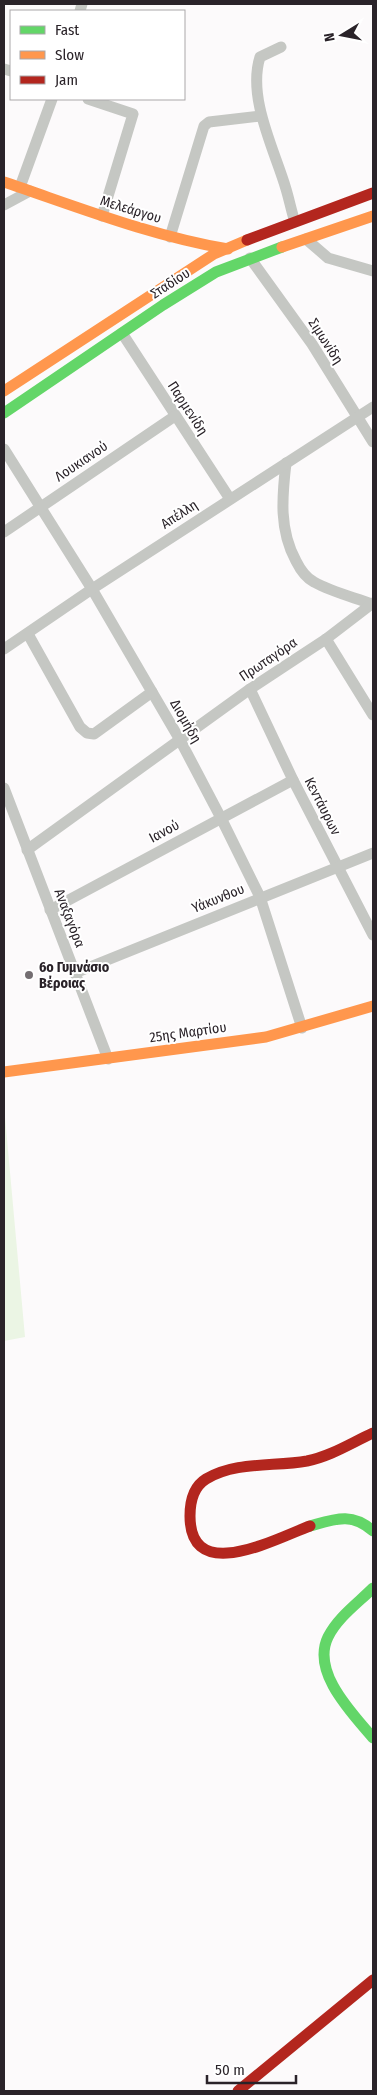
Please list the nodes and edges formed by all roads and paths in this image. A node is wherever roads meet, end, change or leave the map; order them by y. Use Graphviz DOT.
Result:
graph roads {
  1 [pos="281,46"];
  2 [pos="52,100"];
  3 [pos="91,100"];
  4 [pos="261,116"];
  5 [pos="4,182"];
  6 [pos="25,189"];
  7 [pos="373,193"];
  8 [pos="4,205"];
  9 [pos="102,216"];
  10 [pos="373,216"];
  11 [pos="294,220"];
  12 [pos="170,237"];
  13 [pos="306,239"];
  14 [pos="227,248"];
  15 [pos="250,258"];
  16 [pos="373,271"];
  17 [pos="122,332"];
  18 [pos="4,390"];
  19 [pos="373,406"];
  20 [pos="4,413"];
  21 [pos="175,416"];
  22 [pos="357,417"];
  23 [pos="373,442"];
  24 [pos="4,449"];
  25 [pos="286,463"];
  26 [pos="230,499"];
  27 [pos="39,507"];
  28 [pos="4,532"];
  29 [pos="92,589"];
  30 [pos="373,603"];
  31 [pos="28,634"];
  32 [pos="326,639"];
  33 [pos="4,649"];
  34 [pos="250,689"];
  35 [pos="152,692"];
  36 [pos="373,715"];
  37 [pos="180,740"];
  38 [pos="293,780"];
  39 [pos="4,788"];
  40 [pos="222,818"];
  41 [pos="27,850"];
  42 [pos="373,853"];
  43 [pos="338,868"];
  44 [pos="260,897"];
  45 [pos="50,910"];
  46 [pos="373,935"];
  47 [pos="75,973"];
  48 [pos="373,1006"];
  49 [pos="302,1028"];
  50 [pos="108,1059"];
  51 [pos="4,1072"];
  52 [pos="373,1433"];
  53 [pos="373,1531"];
  54 [pos="373,1588"];
  55 [pos="373,1738"];
  56 [pos="373,1980"];
  57 [pos="238,2091"];
  1 -- 4 [label="street"];
  2 -- 6 [label="street"];
  3 -- 9 [label="street"];
  4 -- 11 [label="street"];
  4 -- 12 [label="street"];
  5 -- 6 [label="street, Μελεάργου"];
  6 -- 8 [label="street"];
  6 -- 9 [label="street, Μελεάργου"];
  7 -- 11 [label="street, Σταδίου"];
  9 -- 12 [label="street, Μελεάργου"];
  10 -- 13 [label="street, Σταδίου"];
  11 -- 14 [label="street, Σταδίου"];
  12 -- 14 [label="street, Μελεάργου"];
  13 -- 15 [label="street, Σταδίου"];
  13 -- 16 [label="street"];
  14 -- 15 [label="street, Μελεάργου"];
  14 -- 18 [label="street, Σταδίου"];
  15 -- 17 [label="street, Σταδίου"];
  15 -- 22 [label="street, Σιμωνίδη"];
  17 -- 20 [label="street, Σταδίου"];
  17 -- 21 [label="street, Παρμενίδη"];
  19 -- 22 [label="street, Απέλλη"];
  21 -- 26 [label="street, Παρμενίδη"];
  21 -- 27 [label="street, Λουκιανού"];
  22 -- 23 [label="street, Σιμωνίδη"];
  22 -- 25 [label="street, Απέλλη"];
  24 -- 27 [label="street, Διομήδη"];
  25 -- 26 [label="street, Απέλλη"];
  25 -- 30 [label="street"];
  26 -- 29 [label="street, Απέλλη"];
  27 -- 28 [label="street, Λουκιανού"];
  27 -- 29 [label="street, Διομήδη"];
  29 -- 31 [label="street, Απέλλη"];
  29 -- 35 [label="street, Διομήδη"];
  30 -- 32 [label="street, Πρωταγόρα"];
  31 -- 33 [label="street, Απέλλη"];
  31 -- 35 [label="street"];
  32 -- 34 [label="street, Πρωταγόρα"];
  32 -- 36 [label="street"];
  34 -- 37 [label="street, Πρωταγόρα"];
  34 -- 38 [label="street, Κεντάυρων"];
  35 -- 37 [label="street, Διομήδη"];
  37 -- 40 [label="street, Διομήδη"];
  37 -- 41 [label="street, Πρωταγόρα"];
  38 -- 40 [label="street, Ιανού"];
  38 -- 43 [label="street, Κεντάυρων"];
  39 -- 41 [label="street, Αναξαγόρα"];
  40 -- 44 [label="street, Διομήδη"];
  40 -- 45 [label="street, Ιανού"];
  41 -- 45 [label="street, Αναξαγόρα"];
  42 -- 43 [label="street, Υάκυνθου"];
  43 -- 44 [label="street, Υάκυνθου"];
  43 -- 46 [label="street, Κεντάυρων"];
  44 -- 47 [label="street, Υάκυνθου"];
  44 -- 49 [label="street, Διομήδη"];
  45 -- 47 [label="street, Αναξαγόρα"];
  47 -- 50 [label="street, Αναξαγόρα"];
  48 -- 49 [label="street, 25ης Μαρτίου"];
  49 -- 50 [label="street, 25ης Μαρτίου"];
  50 -- 51 [label="street, 25ης Μαρτίου"];
  52 -- 53 [label="street"];
  54 -- 55 [label="street"];
  56 -- 57 [label="street"];
}
